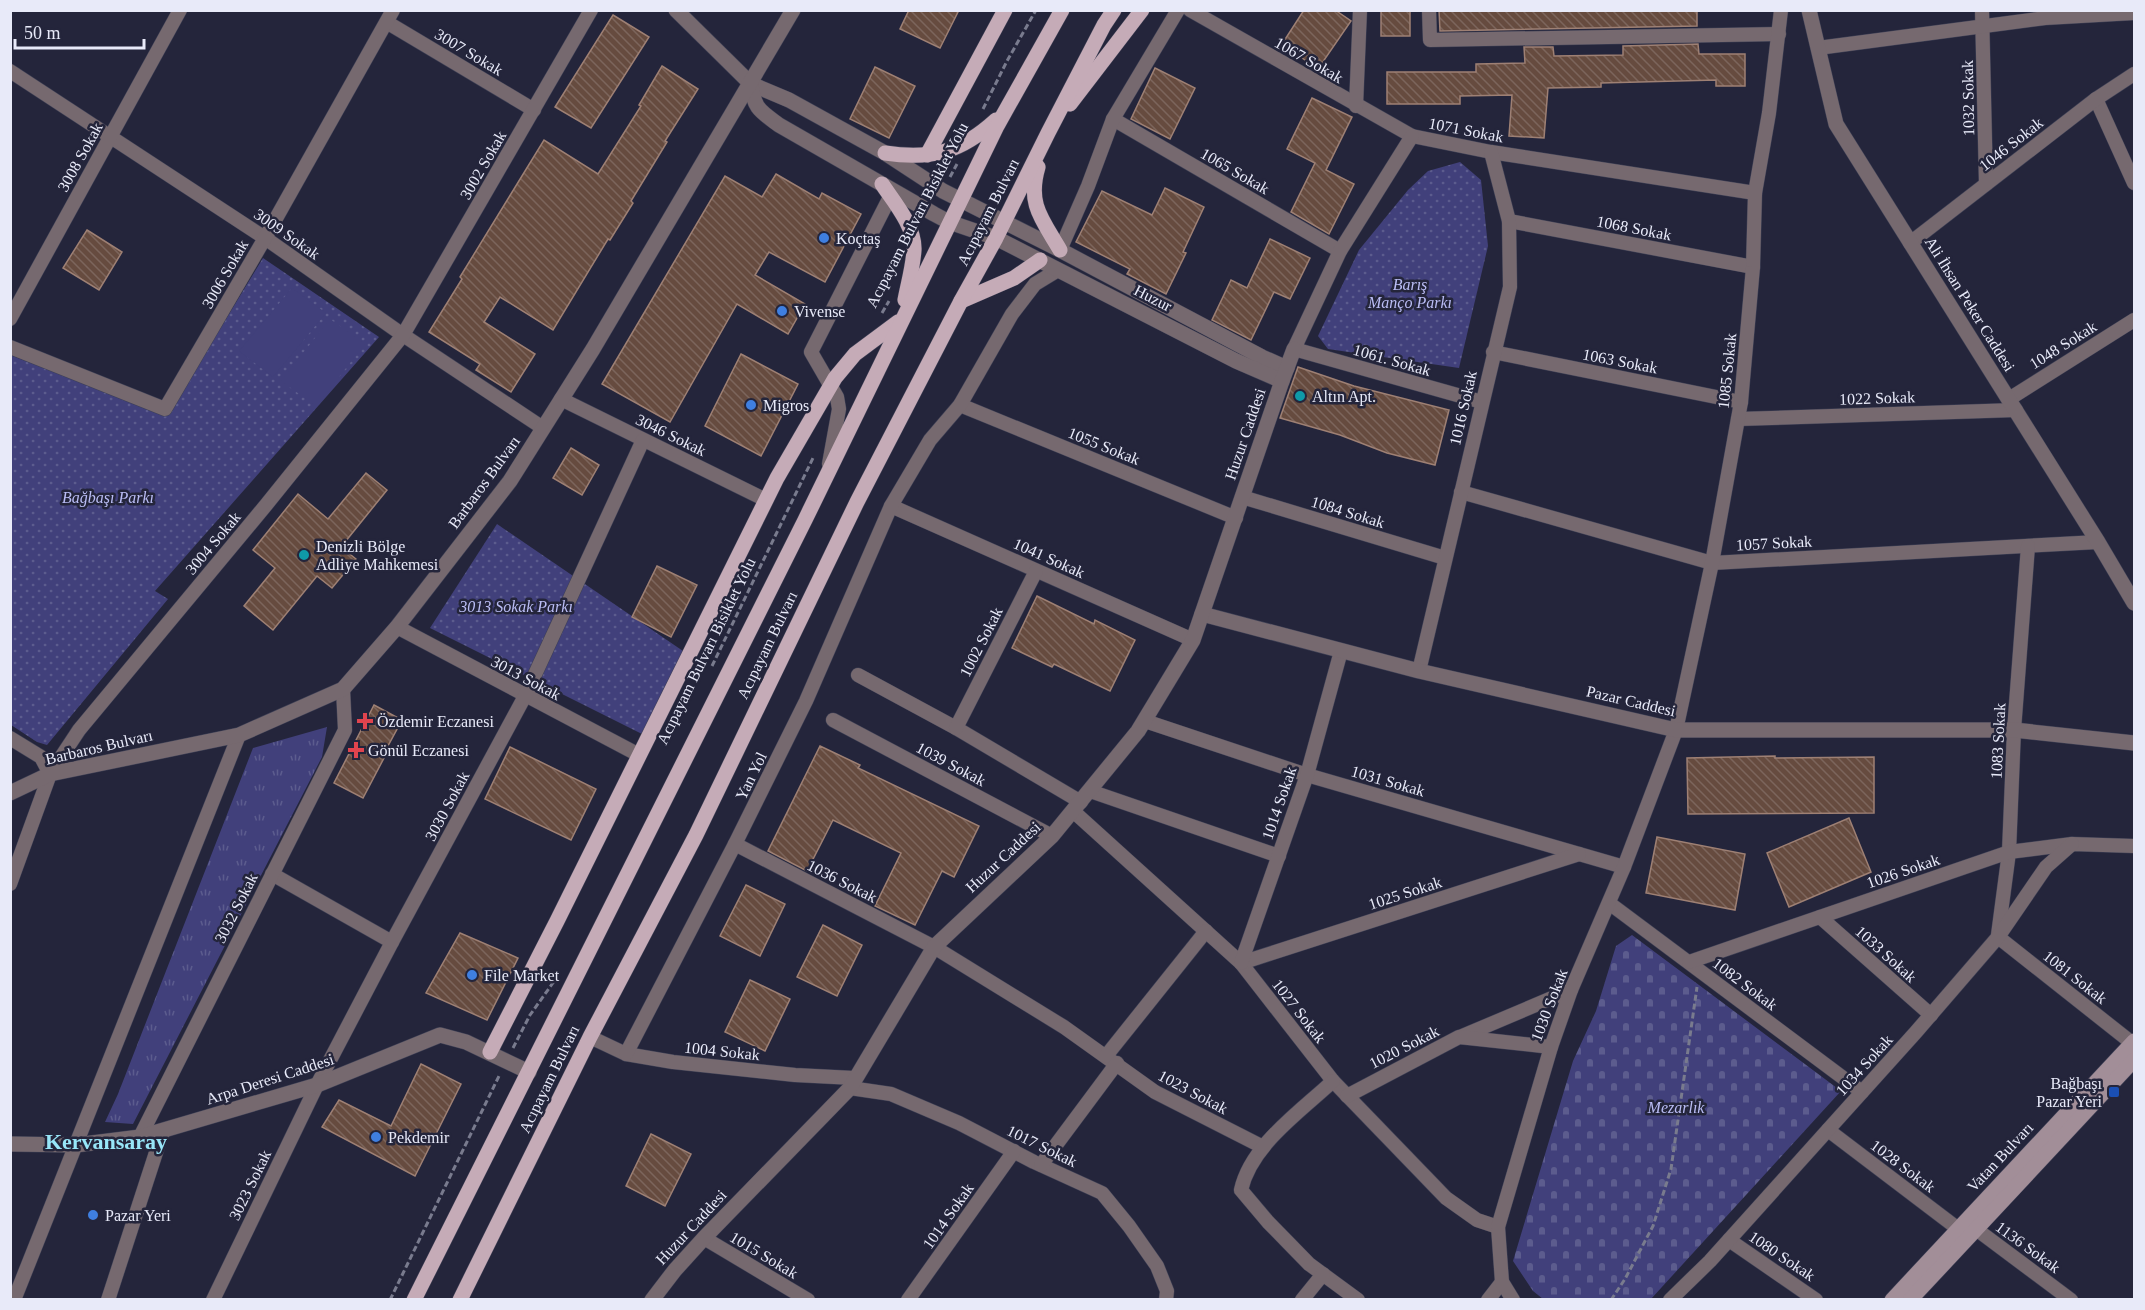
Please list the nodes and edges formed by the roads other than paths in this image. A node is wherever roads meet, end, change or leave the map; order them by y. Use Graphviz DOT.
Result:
graph roads {
  1 [pos="180,10"];
  2 [pos="591,10"];
  3 [pos="676,10"];
  4 [pos="793,10"];
  5 [pos="1005,10"];
  6 [pos="1062,10"];
  7 [pos="1114,10"];
  8 [pos="1142,10"];
  9 [pos="1178,10"];
  10 [pos="1190,10"];
  11 [pos="1360,10"];
  12 [pos="1429,10"];
  13 [pos="1781,10"];
  14 [pos="1809,10"];
  15 [pos="1982,10"];
  16 [pos="2134,13"];
  17 [pos="390,17"];
  18 [pos="1983,27"];
  19 [pos="1779,34"];
  20 [pos="1818,48"];
  21 [pos="10,71"];
  22 [pos="2134,74"];
  23 [pos="751,84"];
  24 [pos="2097,99"];
  25 [pos="1356,106"];
  26 [pos="534,110"];
  27 [pos="1005,112"];
  28 [pos="1113,119"];
  29 [pos="1048,133"];
  30 [pos="1412,136"];
  31 [pos="110,137"];
  32 [pos="1491,152"];
  33 [pos="885,153"];
  34 [pos="927,155"];
  35 [pos="2134,183"];
  36 [pos="1986,184"];
  37 [pos="886,190"];
  38 [pos="1755,193"];
  39 [pos="962,200"];
  40 [pos="1509,221"];
  41 [pos="949,222"];
  42 [pos="1004,222"];
  43 [pos="265,238"];
  44 [pos="996,238"];
  45 [pos="1910,243"];
  46 [pos="1060,250"];
  47 [pos="1340,251"];
  48 [pos="1040,260"];
  49 [pos="1753,267"];
  50 [pos="1058,270"];
  51 [pos="961,301"];
  52 [pos="10,319"];
  53 [pos="902,319"];
  54 [pos="2134,320"];
  55 [pos="403,335"];
  56 [pos="10,347"];
  57 [pos="1294,350"];
  58 [pos="1493,352"];
  59 [pos="1285,375"];
  60 [pos="830,386"];
  61 [pos="561,399"];
  62 [pos="1482,402"];
  63 [pos="1741,402"];
  64 [pos="2012,404"];
  65 [pos="960,405"];
  66 [pos="1738,419"];
  67 [pos="543,428"];
  68 [pos="643,440"];
  69 [pos="826,476"];
  70 [pos="1461,492"];
  71 [pos="1242,497"];
  72 [pos="766,500"];
  73 [pos="891,506"];
  74 [pos="1236,518"];
  75 [pos="2098,542"];
  76 [pos="2028,546"];
  77 [pos="1445,558"];
  78 [pos="1712,563"];
  79 [pos="1036,571"];
  80 [pos="2134,603"];
  81 [pos="1202,614"];
  82 [pos="398,627"];
  83 [pos="1193,640"];
  84 [pos="1341,651"];
  85 [pos="1419,671"];
  86 [pos="858,675"];
  87 [pos="343,689"];
  88 [pos="525,696"];
  89 [pos="833,720"];
  90 [pos="1145,721"];
  91 [pos="956,728"];
  92 [pos="1676,730"];
  93 [pos="2014,730"];
  94 [pos="239,735"];
  95 [pos="10,738"];
  96 [pos="2134,742"];
  97 [pos="639,755"];
  98 [pos="50,774"];
  99 [pos="1307,775"];
  100 [pos="10,793"];
  101 [pos="1081,801"];
  102 [pos="1052,836"];
  103 [pos="735,844"];
  104 [pos="2072,844"];
  105 [pos="2134,846"];
  106 [pos="2009,852"];
  107 [pos="1580,854"];
  108 [pos="1279,856"];
  109 [pos="1624,867"];
  110 [pos="272,874"];
  111 [pos="10,884"];
  112 [pos="1609,903"];
  113 [pos="1820,917"];
  114 [pos="1206,931"];
  115 [pos="1998,937"];
  116 [pos="392,942"];
  117 [pos="934,948"];
  118 [pos="1241,963"];
  119 [pos="1694,966"];
  120 [pos="1572,990"];
  121 [pos="1930,1015"];
  122 [pos="590,1037"];
  123 [pos="1459,1037"];
  124 [pos="2133,1042"];
  125 [pos="1551,1047"];
  126 [pos="490,1052"];
  127 [pos="626,1054"];
  128 [pos="1111,1059"];
  129 [pos="2129,1065"];
  130 [pos="529,1072"];
  131 [pos="1333,1082"];
  132 [pos="852,1083"];
  133 [pos="318,1085"];
  134 [pos="1862,1092"];
  135 [pos="1347,1096"];
  136 [pos="1828,1130"];
  137 [pos="163,1131"];
  138 [pos="140,1137"];
  139 [pos="10,1144"];
  140 [pos="76,1145"];
  141 [pos="1263,1147"];
  142 [pos="1014,1151"];
  143 [pos="1041,1165"];
  144 [pos="1967,1225"];
  145 [pos="1498,1227"];
  146 [pos="704,1238"];
  147 [pos="1729,1240"];
  148 [pos="1323,1274"];
  149 [pos="1502,1282"];
  150 [pos="15,1299"];
  151 [pos="108,1299"];
  152 [pos="213,1299"];
  153 [pos="414,1299"];
  154 [pos="460,1299"];
  155 [pos="652,1299"];
  156 [pos="808,1299"];
  157 [pos="908,1299"];
  158 [pos="1166,1299"];
  159 [pos="1302,1299"];
  160 [pos="1358,1299"];
  161 [pos="1488,1299"];
  162 [pos="1513,1299"];
  163 [pos="1670,1299"];
  164 [pos="1816,1299"];
  165 [pos="1892,1299"];
  166 [pos="1910,1299"];
  167 [pos="2072,1299"];
  1 -- 31 [label="street, 3008 Sokak"];
  2 -- 26 [label="street, 3002 Sokak"];
  3 -- 23 [label="street"];
  4 -- 23 [label="street, Barbaros Bulvarı"];
  5 -- 34 [label="main road"];
  6 -- 27 [label="main road, Acıpayam Bulvarı"];
  7 -- 29 [label="main road, Acıpayam Bulvarı"];
  8 -- 29 [label="main road"];
  9 -- 28 [label="street"];
  10 -- 25 [label="street, 1067 Sokak"];
  11 -- 25 [label="street"];
  12 -- 19 [label="street"];
  13 -- 19 [label="street, 1085 Sokak"];
  14 -- 20 [label="street, Ali İhsan Peker Caddesi"];
  15 -- 18 [label="street, 1032 Sokak"];
  16 -- 18 [label="street"];
  17 -- 26 [label="street, 3007 Sokak"];
  17 -- 43 [label="street, 3006 Sokak"];
  18 -- 20 [label="street"];
  18 -- 36 [label="street, 1032 Sokak"];
  19 -- 38 [label="street, 1085 Sokak"];
  20 -- 45 [label="street, Ali İhsan Peker Caddesi"];
  21 -- 31 [label="street, 3009 Sokak"];
  22 -- 24 [label="street, 1046 Sokak"];
  23 -- 33 [label="street, Huzur"];
  23 -- 37 [label="street, Huzur"];
  23 -- 61 [label="street, Barbaros Bulvarı"];
  24 -- 35 [label="street"];
  24 -- 36 [label="street, 1046 Sokak"];
  25 -- 30 [label="street, 1067 Sokak"];
  26 -- 55 [label="street, 3002 Sokak"];
  27 -- 34 [label="main road"];
  27 -- 39 [label="main road, Acıpayam Bulvarı"];
  28 -- 46 [label="street"];
  28 -- 47 [label="street, 1065 Sokak"];
  29 -- 42 [label="main road, Acıpayam Bulvarı"];
  29 -- 46 [label="main road"];
  30 -- 32 [label="street, 1071 Sokak"];
  30 -- 47 [label="street, 1071 Sokak"];
  31 -- 43 [label="street, 3009 Sokak"];
  31 -- 52 [label="street, 3008 Sokak"];
  32 -- 38 [label="street, 1071 Sokak"];
  32 -- 40 [label="street, 1016 Sokak"];
  33 -- 34 [label="main road"];
  33 -- 39 [label="street, Huzur"];
  36 -- 45 [label="street, 1046 Sokak"];
  37 -- 41 [label="street, Huzur"];
  37 -- 53 [label="main road"];
  37 -- 60 [label="street"];
  38 -- 49 [label="street, 1085 Sokak"];
  39 -- 41 [label="main road, Acıpayam Bulvarı"];
  39 -- 42 [label="street, Huzur"];
  40 -- 49 [label="street, 1068 Sokak"];
  40 -- 58 [label="street, 1016 Sokak"];
  41 -- 44 [label="street, Huzur"];
  41 -- 53 [label="main road, Acıpayam Bulvarı"];
  42 -- 44 [label="main road, Acıpayam Bulvarı"];
  42 -- 46 [label="street, Huzur"];
  43 -- 55 [label="street, 3009 Sokak"];
  43 -- 56 [label="street, 3006 Sokak"];
  44 -- 48 [label="street, Huzur"];
  44 -- 51 [label="main road, Acıpayam Bulvarı"];
  45 -- 64 [label="street, Ali İhsan Peker Caddesi"];
  46 -- 59 [label="street, Huzur"];
  47 -- 57 [label="street, 1071 Sokak"];
  48 -- 50 [label="street, Huzur"];
  48 -- 51 [label="main road"];
  49 -- 63 [label="street, 1085 Sokak"];
  50 -- 59 [label="street, Huzur"];
  50 -- 65 [label="street, Yan Yol"];
  51 -- 122 [label="main road, Acıpayam Bulvarı"];
  53 -- 60 [label="main road"];
  53 -- 69 [label="main road, Acıpayam Bulvarı"];
  54 -- 64 [label="street, 1048 Sokak"];
  55 -- 67 [label="street, 3009 Sokak"];
  55 -- 98 [label="street, 3004 Sokak"];
  57 -- 59 [label="street"];
  57 -- 62 [label="street, 1061. Sokak"];
  58 -- 62 [label="street, 1016 Sokak"];
  58 -- 63 [label="street, 1063 Sokak"];
  59 -- 71 [label="street, Huzur Caddesi"];
  60 -- 69 [label="street"];
  60 -- 72 [label="main road"];
  61 -- 67 [label="street, Barbaros Bulvarı"];
  61 -- 68 [label="street, 3046 Sokak"];
  62 -- 70 [label="street, 1016 Sokak"];
  63 -- 66 [label="street, 1085 Sokak"];
  64 -- 66 [label="street, 1022 Sokak"];
  64 -- 75 [label="street, Ali İhsan Peker Caddesi"];
  65 -- 73 [label="street, Yan Yol"];
  65 -- 74 [label="street, 1055 Sokak"];
  66 -- 78 [label="street, 1085 Sokak"];
  67 -- 82 [label="street, Barbaros Bulvarı"];
  68 -- 72 [label="street, 3046 Sokak"];
  68 -- 88 [label="street, 3030 Sokak"];
  69 -- 130 [label="main road, Acıpayam Bulvarı"];
  70 -- 77 [label="street, 1016 Sokak"];
  70 -- 78 [label="street, 1057 Sokak"];
  71 -- 74 [label="street, Huzur Caddesi"];
  71 -- 77 [label="street, 1084 Sokak"];
  72 -- 97 [label="main road"];
  73 -- 79 [label="street, 1041 Sokak"];
  73 -- 103 [label="street, Yan Yol"];
  74 -- 81 [label="street, Huzur Caddesi"];
  75 -- 76 [label="street, 1057 Sokak"];
  75 -- 80 [label="street, Ali İhsan Peker Caddesi"];
  76 -- 78 [label="street, 1057 Sokak"];
  76 -- 93 [label="street, 1083 Sokak"];
  77 -- 85 [label="street, 1016 Sokak"];
  78 -- 92 [label="street, 1085 Sokak"];
  79 -- 83 [label="street, 1041 Sokak"];
  79 -- 91 [label="street, 1002 Sokak"];
  81 -- 83 [label="street, Huzur Caddesi"];
  81 -- 84 [label="street, Pazar Caddesi"];
  82 -- 87 [label="street, Barbaros Bulvarı"];
  82 -- 88 [label="street, 3013 Sokak"];
  83 -- 90 [label="street, Huzur Caddesi"];
  84 -- 85 [label="street, Pazar Caddesi"];
  84 -- 99 [label="street, 1014 Sokak"];
  85 -- 92 [label="street, Pazar Caddesi"];
  86 -- 91 [label="street"];
  87 -- 94 [label="street, Barbaros Bulvarı"];
  87 -- 110 [label="street, 3032 Sokak"];
  88 -- 97 [label="street, 3013 Sokak"];
  88 -- 116 [label="street, 3030 Sokak"];
  89 -- 102 [label="street, 1039 Sokak"];
  90 -- 99 [label="street, 1031 Sokak"];
  90 -- 101 [label="street, Huzur Caddesi"];
  91 -- 101 [label="street"];
  92 -- 93 [label="street, Pazar Caddesi"];
  92 -- 109 [label="street, 1030 Sokak"];
  93 -- 96 [label="street, Pazar Caddesi"];
  93 -- 106 [label="street, 1083 Sokak"];
  94 -- 98 [label="street, Barbaros Bulvarı"];
  94 -- 140 [label="street"];
  95 -- 98 [label="street"];
  97 -- 126 [label="main road"];
  98 -- 100 [label="street, Barbaros Bulvarı"];
  98 -- 111 [label="street, 3004 Sokak"];
  99 -- 107 [label="street, 1031 Sokak"];
  99 -- 108 [label="street, 1014 Sokak"];
  101 -- 102 [label="street, Huzur Caddesi"];
  101 -- 108 [label="street"];
  101 -- 114 [label="street, 1027 Sokak"];
  102 -- 117 [label="street, Huzur Caddesi"];
  103 -- 117 [label="street, 1036 Sokak"];
  103 -- 127 [label="street, Yan Yol"];
  104 -- 105 [label="street, 1026 Sokak"];
  104 -- 106 [label="street, 1026 Sokak"];
  104 -- 115 [label="street, 1034 Sokak"];
  106 -- 113 [label="street, 1026 Sokak"];
  106 -- 115 [label="street, 1083 Sokak"];
  107 -- 109 [label="street, 1031 Sokak"];
  107 -- 118 [label="street, 1025 Sokak"];
  108 -- 118 [label="street, 1014 Sokak"];
  109 -- 112 [label="street, 1030 Sokak"];
  110 -- 116 [label="street"];
  110 -- 138 [label="street, 3032 Sokak"];
  112 -- 119 [label="street, 1082 Sokak"];
  112 -- 120 [label="street, 1030 Sokak"];
  113 -- 119 [label="street, 1026 Sokak"];
  113 -- 121 [label="street, 1033 Sokak"];
  114 -- 118 [label="street, 1027 Sokak"];
  114 -- 128 [label="street"];
  115 -- 121 [label="street, 1034 Sokak"];
  115 -- 124 [label="street, 1081 Sokak"];
  116 -- 133 [label="street, 3030 Sokak"];
  117 -- 128 [label="street, 1023 Sokak"];
  117 -- 132 [label="street, Huzur Caddesi"];
  118 -- 131 [label="street, 1027 Sokak"];
  119 -- 134 [label="street, 1082 Sokak"];
  120 -- 123 [label="street"];
  120 -- 125 [label="street, 1030 Sokak"];
  121 -- 134 [label="street, 1034 Sokak"];
  122 -- 127 [label="street, 1004 Sokak"];
  122 -- 154 [label="main road, Acıpayam Bulvarı"];
  123 -- 125 [label="street, 1020 Sokak"];
  123 -- 135 [label="street, 1020 Sokak"];
  124 -- 129 [label="main road, Vatan Bulvarı"];
  125 -- 145 [label="street, 1030 Sokak"];
  126 -- 130 [label="street, Arpa Deresi Caddesi"];
  126 -- 133 [label="street, Arpa Deresi Caddesi"];
  127 -- 132 [label="street, 1004 Sokak"];
  128 -- 141 [label="street, 1023 Sokak"];
  128 -- 143 [label="street"];
  129 -- 144 [label="main road, Vatan Bulvarı"];
  130 -- 153 [label="main road, Acıpayam Bulvarı"];
  131 -- 135 [label="street, 1027 Sokak"];
  131 -- 141 [label="street"];
  132 -- 142 [label="street, 1017 Sokak"];
  132 -- 146 [label="street, Huzur Caddesi"];
  133 -- 137 [label="street, Arpa Deresi Caddesi"];
  133 -- 152 [label="street, 3023 Sokak"];
  134 -- 136 [label="street, 1034 Sokak"];
  135 -- 145 [label="street, 1027 Sokak"];
  136 -- 144 [label="street, 1028 Sokak"];
  136 -- 147 [label="street, 1034 Sokak"];
  137 -- 138 [label="street, Arpa Deresi Caddesi"];
  137 -- 151 [label="street"];
  138 -- 140 [label="street, Arpa Deresi Caddesi"];
  139 -- 140 [label="street, Arpa Deresi Caddesi"];
  140 -- 150 [label="street"];
  141 -- 148 [label="street"];
  142 -- 143 [label="street, 1017 Sokak"];
  142 -- 157 [label="street, 1014 Sokak"];
  143 -- 158 [label="street, 1017 Sokak"];
  144 -- 165 [label="main road, Vatan Bulvarı"];
  144 -- 166 [label="main road, Vatan Bulvarı"];
  144 -- 167 [label="street, 1136 Sokak"];
  145 -- 149 [label="street, 1030 Sokak"];
  146 -- 155 [label="street, Huzur Caddesi"];
  146 -- 156 [label="street, 1015 Sokak"];
  147 -- 163 [label="street, 1034 Sokak"];
  147 -- 164 [label="street, 1080 Sokak"];
  148 -- 159 [label="street"];
  148 -- 160 [label="street"];
  149 -- 161 [label="street"];
  149 -- 162 [label="street, 1030 Sokak"];
}
